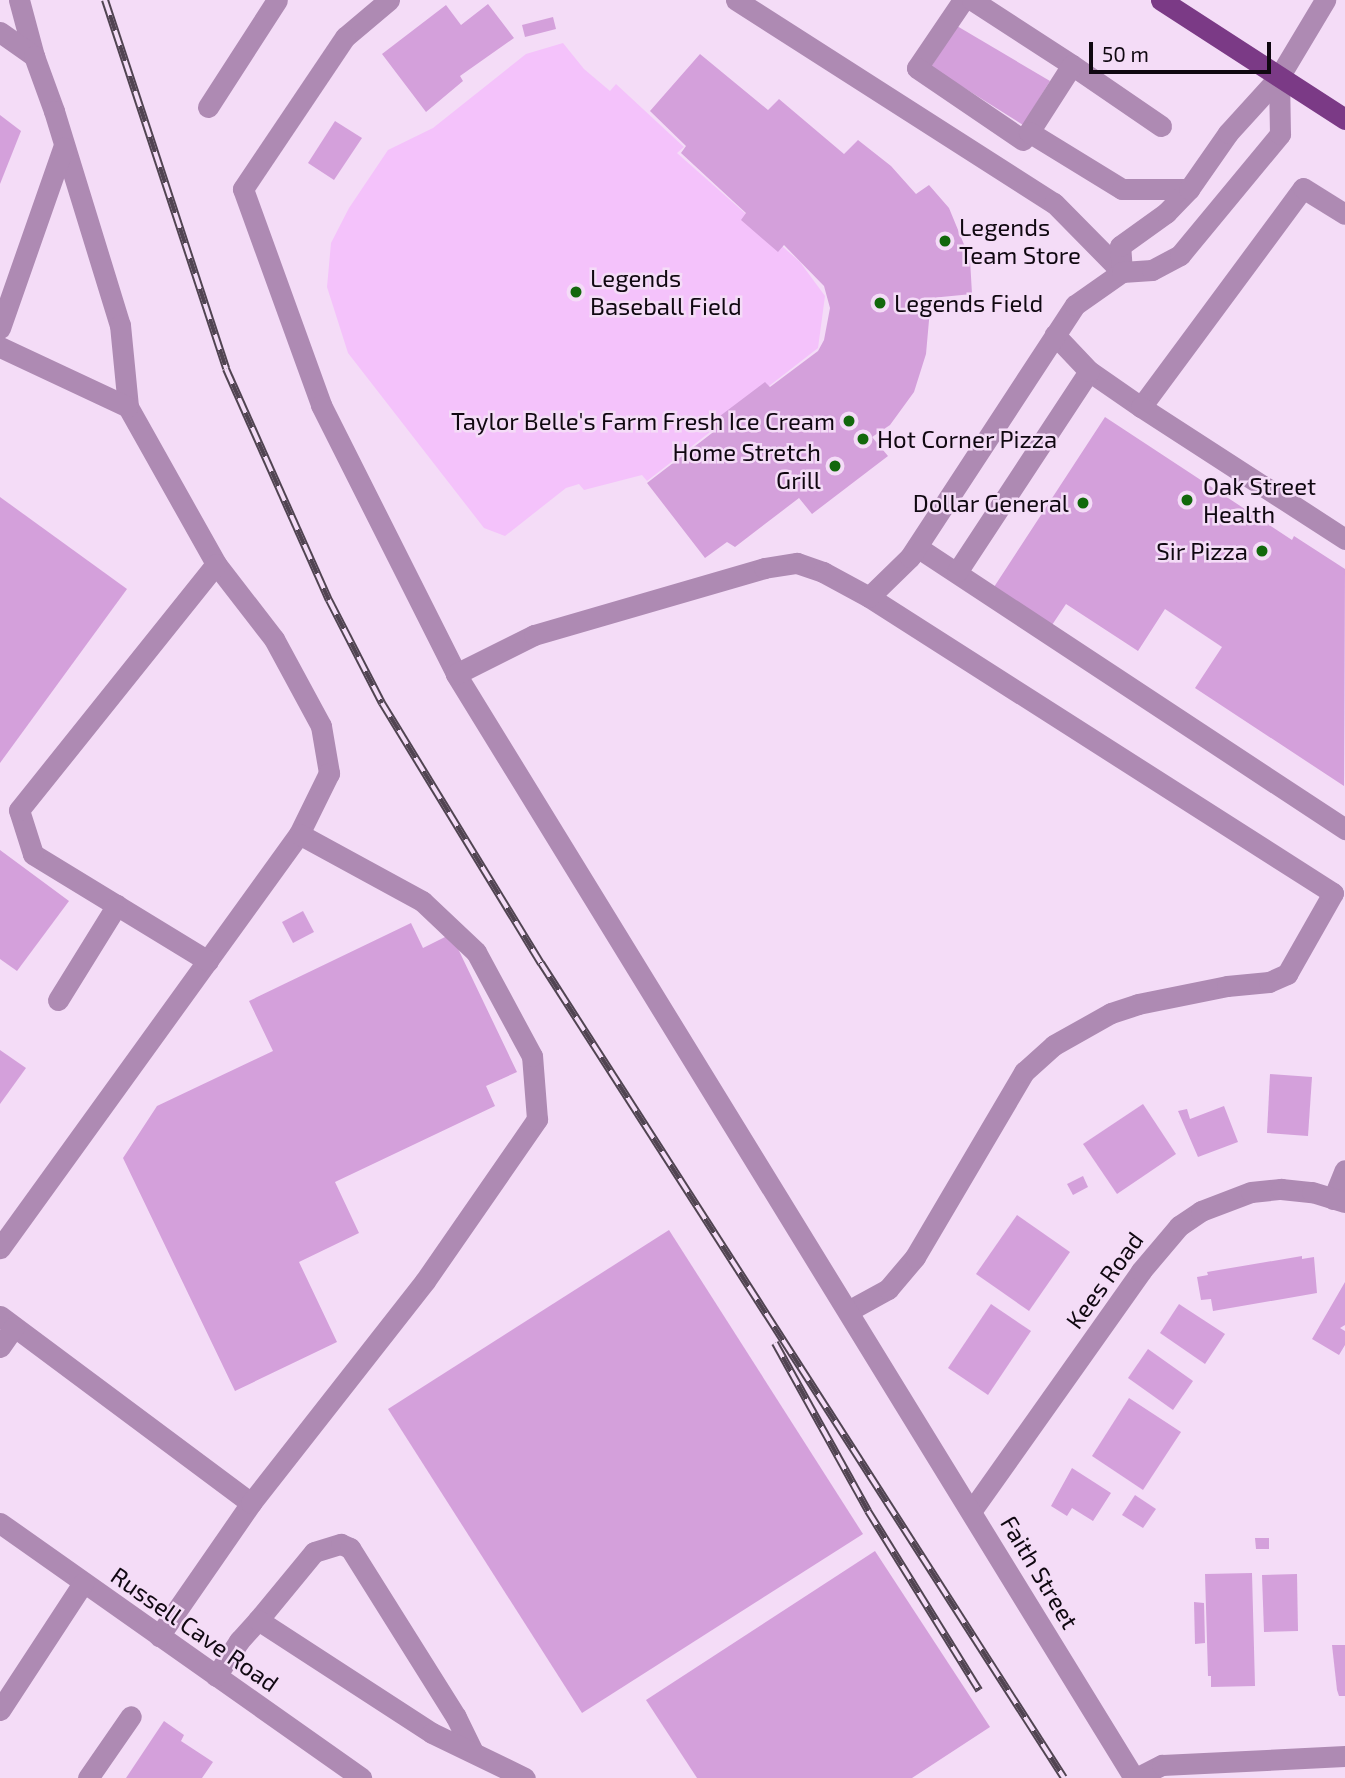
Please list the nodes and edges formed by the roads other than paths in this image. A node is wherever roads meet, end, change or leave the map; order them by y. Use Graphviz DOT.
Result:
graph roads {
  1 [pos="19,0"];
  2 [pos="277,0"];
  3 [pos="389,0"];
  4 [pos="736,0"];
  5 [pos="963,0"];
  6 [pos="972,0"];
  7 [pos="1161,0"];
  8 [pos="1325,0"];
  9 [pos="0,32"];
  10 [pos="34,55"];
  11 [pos="1072,65"];
  12 [pos="1279,77"];
  13 [pos="208,107"];
  14 [pos="1345,119"];
  15 [pos="1161,126"];
  16 [pos="1026,136"];
  17 [pos="63,148"];
  18 [pos="1002,170"];
  19 [pos="1189,189"];
  20 [pos="1345,214"];
  21 [pos="1122,272"];
  22 [pos="0,328"];
  23 [pos="1055,335"];
  24 [pos="0,347"];
  25 [pos="1089,371"];
  26 [pos="128,407"];
  27 [pos="1141,407"];
  28 [pos="1345,539"];
  29 [pos="914,552"];
  30 [pos="216,564"];
  31 [pos="957,572"];
  32 [pos="869,597"];
  33 [pos="456,674"];
  34 [pos="1345,829"];
  35 [pos="299,834"];
  36 [pos="117,905"];
  37 [pos="208,961"];
  38 [pos="58,1000"];
  39 [pos="1345,1170"];
  40 [pos="1339,1201"];
  41 [pos="0,1248"];
  42 [pos="848,1311"];
  43 [pos="7,1321"];
  44 [pos="0,1347"];
  45 [pos="251,1503"];
  46 [pos="972,1510"];
  47 [pos="0,1523"];
  48 [pos="83,1583"];
  49 [pos="258,1620"];
  50 [pos="159,1636"];
  51 [pos="216,1676"];
  52 [pos="0,1710"];
  53 [pos="131,1716"];
  54 [pos="472,1750"];
  55 [pos="1345,1756"];
  56 [pos="88,1778"];
  57 [pos="361,1778"];
  58 [pos="525,1778"];
  59 [pos="1135,1778"];
  1 -- 10 [label="street"];
  2 -- 13 [label="street"];
  3 -- 33 [label="street, Faith Street"];
  4 -- 18 [label="street"];
  5 -- 16 [label="street"];
  6 -- 11 [label="street"];
  7 -- 12 [label="main road"];
  8 -- 12 [label="street"];
  9 -- 10 [label="street"];
  10 -- 17 [label="street"];
  11 -- 15 [label="street"];
  11 -- 16 [label="street"];
  12 -- 14 [label="main road"];
  12 -- 19 [label="street"];
  12 -- 21 [label="street"];
  16 -- 18 [label="street"];
  16 -- 19 [label="street"];
  17 -- 22 [label="street"];
  17 -- 26 [label="street"];
  18 -- 21 [label="street"];
  19 -- 21 [label="street"];
  20 -- 27 [label="street"];
  21 -- 23 [label="street"];
  23 -- 25 [label="street"];
  23 -- 29 [label="street"];
  24 -- 26 [label="street"];
  25 -- 27 [label="street"];
  25 -- 31 [label="street"];
  26 -- 30 [label="street"];
  27 -- 28 [label="street"];
  29 -- 31 [label="street"];
  29 -- 32 [label="street"];
  30 -- 35 [label="street"];
  30 -- 36 [label="street"];
  31 -- 34 [label="street"];
  32 -- 33 [label="street"];
  32 -- 42 [label="street"];
  33 -- 42 [label="street, Faith Street"];
  35 -- 37 [label="street"];
  35 -- 45 [label="street"];
  36 -- 37 [label="street"];
  36 -- 38 [label="street"];
  37 -- 41 [label="street"];
  39 -- 40 [label="street"];
  40 -- 46 [label="street, Kees Road"];
  42 -- 46 [label="street, Faith Street"];
  43 -- 44 [label="street"];
  43 -- 45 [label="street"];
  45 -- 50 [label="street"];
  46 -- 59 [label="street, Faith Street"];
  47 -- 48 [label="street, Russell Cave Road"];
  48 -- 50 [label="street, Russell Cave Road"];
  48 -- 52 [label="street"];
  49 -- 51 [label="street"];
  49 -- 54 [label="street"];
  49 -- 54 [label="street"];
  50 -- 51 [label="street, Russell Cave Road"];
  51 -- 57 [label="street, Russell Cave Road"];
  53 -- 56 [label="street"];
  54 -- 58 [label="street"];
  55 -- 59 [label="street"];
}
